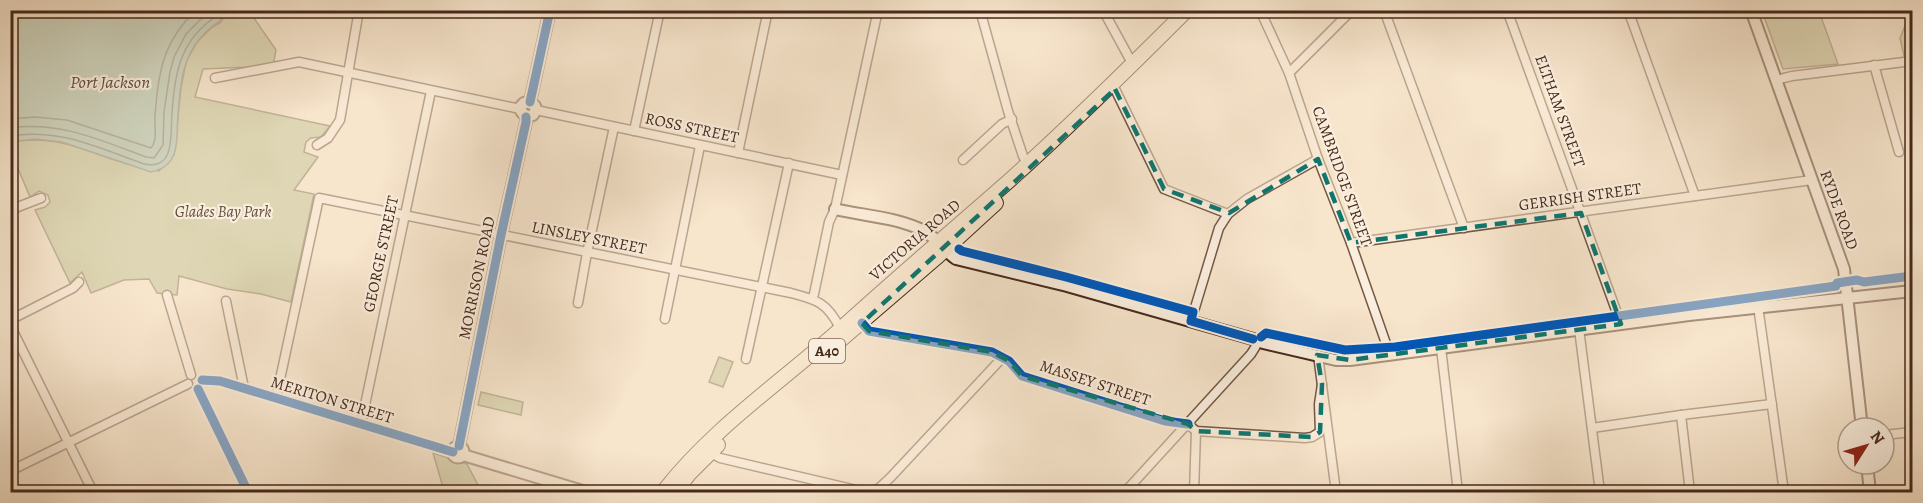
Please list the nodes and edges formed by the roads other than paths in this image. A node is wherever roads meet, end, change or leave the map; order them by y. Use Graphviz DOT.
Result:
graph roads {
  1 [pos="359,10"];
  2 [pos="550,10"];
  3 [pos="660,10"];
  4 [pos="768,10"];
  5 [pos="878,10"];
  6 [pos="980,10"];
  7 [pos="1103,10"];
  8 [pos="1187,10"];
  9 [pos="1197,10"];
  10 [pos="1260,10"];
  11 [pos="1352,10"];
  12 [pos="1384,10"];
  13 [pos="1507,10"];
  14 [pos="1628,10"];
  15 [pos="1751,10"];
  16 [pos="1912,61"];
  17 [pos="1132,63"];
  18 [pos="1874,65"];
  19 [pos="348,72"];
  20 [pos="1289,73"];
  21 [pos="215,78"];
  22 [pos="1776,80"];
  23 [pos="1115,89"];
  24 [pos="431,91"];
  25 [pos="528,109"];
  26 [pos="1012,120"];
  27 [pos="614,127"];
  28 [pos="634,131"];
  29 [pos="317,145"];
  30 [pos="700,146"];
  31 [pos="1899,152"];
  32 [pos="738,153"];
  33 [pos="1318,159"];
  34 [pos="963,160"];
  35 [pos="789,163"];
  36 [pos="1027,164"];
  37 [pos="842,175"];
  38 [pos="1812,180"];
  39 [pos="1695,196"];
  40 [pos="41,198"];
  41 [pos="835,209"];
  42 [pos="10,210"];
  43 [pos="1581,213"];
  44 [pos="1228,214"];
  45 [pos="405,216"];
  46 [pos="1464,228"];
  47 [pos="501,235"];
  48 [pos="1351,243"];
  49 [pos="942,247"];
  50 [pos="587,253"];
  51 [pos="675,270"];
  52 [pos="79,282"];
  53 [pos="763,287"];
  54 [pos="1912,291"];
  55 [pos="167,295"];
  56 [pos="1848,298"];
  57 [pos="812,299"];
  58 [pos="226,302"];
  59 [pos="578,303"];
  60 [pos="1758,306"];
  61 [pos="10,320"];
  62 [pos="665,320"];
  63 [pos="1191,321"];
  64 [pos="862,323"];
  65 [pos="1621,324"];
  66 [pos="10,325"];
  67 [pos="840,328"];
  68 [pos="1579,329"];
  69 [pos="1257,343"];
  70 [pos="1441,348"];
  71 [pos="1318,355"];
  72 [pos="1390,355"];
  73 [pos="1003,357"];
  74 [pos="746,359"];
  75 [pos="189,380"];
  76 [pos="202,380"];
  77 [pos="1322,384"];
  78 [pos="244,388"];
  79 [pos="198,389"];
  80 [pos="276,398"];
  81 [pos="1772,404"];
  82 [pos="1681,415"];
  83 [pos="1861,416"];
  84 [pos="361,424"];
  85 [pos="1188,424"];
  86 [pos="1592,428"];
  87 [pos="1196,431"];
  88 [pos="1912,432"];
  89 [pos="1896,434"];
  90 [pos="68,442"];
  91 [pos="706,450"];
  92 [pos="458,451"];
  93 [pos="10,471"];
  94 [pos="1868,476"];
  95 [pos="93,492"];
  96 [pos="248,492"];
  97 [pos="586,492"];
  98 [pos="663,492"];
  99 [pos="675,492"];
  100 [pos="866,492"];
  101 [pos="1125,492"];
  102 [pos="1194,492"];
  103 [pos="1336,492"];
  104 [pos="1458,492"];
  105 [pos="1600,492"];
  106 [pos="1690,492"];
  107 [pos="1784,492"];
  108 [pos="1870,492"];
  1 -- 19 [label="street"];
  2 -- 25 [label="main road, MORRISON ROAD"];
  3 -- 28 [label="street"];
  4 -- 32 [label="street"];
  5 -- 37 [label="street"];
  6 -- 26 [label="street"];
  7 -- 17 [label="street"];
  8 -- 17 [label="highway, VICTORIA ROAD / A40"];
  9 -- 23 [label="highway, VICTORIA ROAD / A40"];
  10 -- 20 [label="street, CAMBRIDGE STREET"];
  11 -- 20 [label="street"];
  12 -- 46 [label="street"];
  13 -- 43 [label="street, ELTHAM STREET"];
  14 -- 39 [label="street"];
  15 -- 22 [label="main road, RYDE ROAD"];
  16 -- 18 [label="street"];
  17 -- 36 [label="highway, VICTORIA ROAD / A40"];
  18 -- 22 [label="street"];
  18 -- 31 [label="street"];
  19 -- 21 [label="street, ROSS STREET"];
  19 -- 24 [label="street, ROSS STREET"];
  19 -- 29 [label="street"];
  20 -- 33 [label="street, CAMBRIDGE STREET"];
  22 -- 38 [label="main road, RYDE ROAD"];
  23 -- 44 [label="street"];
  23 -- 49 [label="highway, VICTORIA ROAD / A40"];
  24 -- 25 [label="street, ROSS STREET"];
  24 -- 45 [label="street, GEORGE STREET"];
  25 -- 27 [label="street, ROSS STREET"];
  25 -- 47 [label="main road, MORRISON ROAD"];
  26 -- 34 [label="street"];
  26 -- 36 [label="street"];
  27 -- 28 [label="street, ROSS STREET"];
  27 -- 50 [label="street"];
  28 -- 30 [label="street, ROSS STREET"];
  30 -- 32 [label="street, ROSS STREET"];
  30 -- 51 [label="street"];
  32 -- 35 [label="street, ROSS STREET"];
  33 -- 44 [label="street"];
  33 -- 48 [label="street, CAMBRIDGE STREET"];
  35 -- 37 [label="street, ROSS STREET"];
  35 -- 53 [label="street"];
  36 -- 49 [label="highway, VICTORIA ROAD / A40"];
  37 -- 41 [label="street"];
  38 -- 39 [label="street, GERRISH STREET"];
  38 -- 56 [label="main road, RYDE ROAD"];
  39 -- 43 [label="street, GERRISH STREET"];
  40 -- 42 [label="street"];
  41 -- 49 [label="main road"];
  41 -- 57 [label="street"];
  43 -- 46 [label="street, GERRISH STREET"];
  43 -- 65 [label="street, ELTHAM STREET"];
  44 -- 63 [label="street"];
  45 -- 47 [label="street, LINSLEY STREET"];
  45 -- 80 [label="street, LINSLEY STREET"];
  45 -- 84 [label="street, GEORGE STREET"];
  46 -- 48 [label="street, GERRISH STREET"];
  47 -- 50 [label="street, LINSLEY STREET"];
  47 -- 92 [label="main road, MORRISON ROAD"];
  48 -- 72 [label="street, CAMBRIDGE STREET"];
  49 -- 63 [label="main road"];
  49 -- 64 [label="highway, VICTORIA ROAD / A40"];
  49 -- 67 [label="highway, VICTORIA ROAD / A40"];
  50 -- 51 [label="street, LINSLEY STREET"];
  50 -- 59 [label="street"];
  51 -- 53 [label="street, LINSLEY STREET"];
  51 -- 62 [label="street"];
  52 -- 61 [label="street"];
  53 -- 57 [label="street, LINSLEY STREET"];
  53 -- 74 [label="street"];
  54 -- 56 [label="main road"];
  55 -- 75 [label="street"];
  56 -- 60 [label="main road"];
  56 -- 83 [label="main road, RYDE ROAD"];
  57 -- 67 [label="street, LINSLEY STREET"];
  58 -- 78 [label="street"];
  60 -- 65 [label="main road"];
  60 -- 81 [label="street"];
  63 -- 69 [label="main road"];
  64 -- 73 [label="street, MASSEY STREET"];
  64 -- 91 [label="highway, VICTORIA ROAD / A40"];
  65 -- 68 [label="main road"];
  66 -- 90 [label="street"];
  67 -- 91 [label="highway, VICTORIA ROAD / A40"];
  68 -- 70 [label="main road"];
  68 -- 86 [label="street"];
  69 -- 71 [label="main road"];
  69 -- 85 [label="street"];
  70 -- 72 [label="main road"];
  70 -- 104 [label="street"];
  71 -- 72 [label="main road"];
  71 -- 77 [label="street"];
  73 -- 85 [label="street, MASSEY STREET"];
  73 -- 100 [label="street"];
  75 -- 76 [label="street, MERITON STREET"];
  75 -- 79 [label="street"];
  75 -- 90 [label="street"];
  76 -- 78 [label="street, MERITON STREET"];
  76 -- 79 [label="street"];
  77 -- 87 [label="street"];
  77 -- 103 [label="street"];
  78 -- 80 [label="street, MERITON STREET"];
  79 -- 96 [label="street"];
  80 -- 84 [label="street, MERITON STREET"];
  81 -- 82 [label="street"];
  81 -- 107 [label="street"];
  82 -- 86 [label="street"];
  82 -- 106 [label="street"];
  84 -- 92 [label="street, MERITON STREET"];
  85 -- 87 [label="street"];
  85 -- 101 [label="street"];
  86 -- 105 [label="street"];
  87 -- 102 [label="street"];
  88 -- 89 [label="street"];
  90 -- 93 [label="street"];
  90 -- 95 [label="street"];
  91 -- 98 [label="highway, VICTORIA ROAD / A40"];
  91 -- 99 [label="highway, VICTORIA ROAD / A40"];
  91 -- 100 [label="street"];
  92 -- 97 [label="main road, MERITON STREET"];
  94 -- 108 [label="main road"];
}
